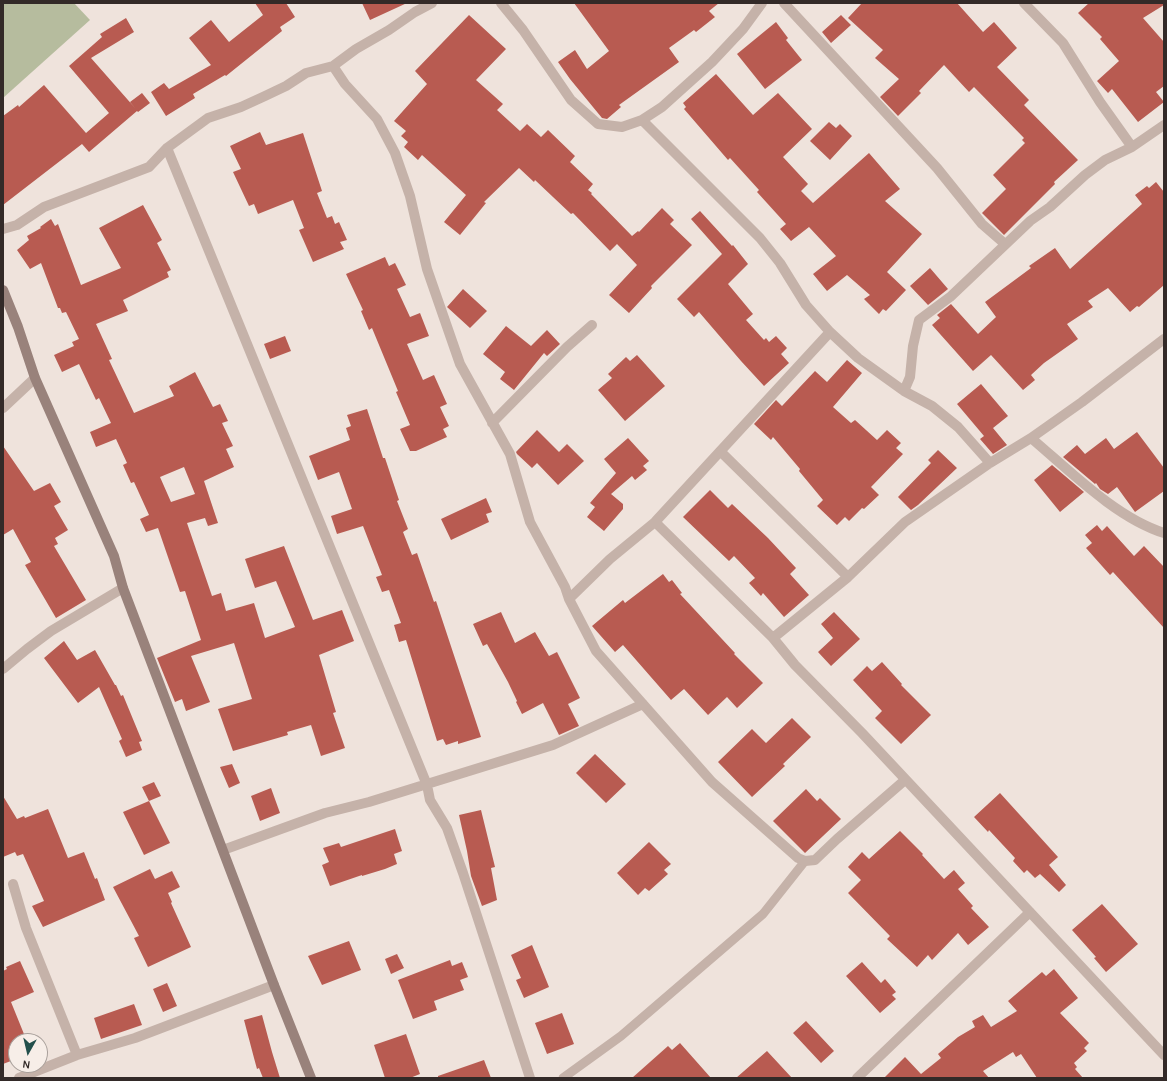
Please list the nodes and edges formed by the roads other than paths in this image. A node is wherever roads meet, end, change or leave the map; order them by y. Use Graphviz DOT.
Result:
graph roads {
  1 [pos="432,3"];
  2 [pos="501,3"];
  3 [pos="762,3"];
  4 [pos="784,3"];
  5 [pos="1024,3"];
  6 [pos="333,66"];
  7 [pos="642,120"];
  8 [pos="1164,125"];
  9 [pos="1132,147"];
  10 [pos="167,148"];
  11 [pos="3,229"];
  12 [pos="1005,244"];
  13 [pos="3,290"];
  14 [pos="592,325"];
  15 [pos="830,332"];
  16 [pos="1164,339"];
  17 [pos="35,378"];
  18 [pos="904,390"];
  19 [pos="3,408"];
  20 [pos="492,423"];
  21 [pos="1031,438"];
  22 [pos="721,452"];
  23 [pos="990,463"];
  24 [pos="655,522"];
  25 [pos="1164,533"];
  26 [pos="848,577"];
  27 [pos="123,588"];
  28 [pos="569,598"];
  29 [pos="773,638"];
  30 [pos="3,669"];
  31 [pos="643,704"];
  32 [pos="904,780"];
  33 [pos="427,785"];
  34 [pos="223,850"];
  35 [pos="805,861"];
  36 [pos="13,884"];
  37 [pos="1030,912"];
  38 [pos="274,985"];
  39 [pos="1160,1044"];
  40 [pos="77,1055"];
  41 [pos="1164,1055"];
  42 [pos="19,1078"];
  43 [pos="311,1078"];
  44 [pos="530,1078"];
  45 [pos="563,1078"];
  46 [pos="857,1078"];
  1 -- 6 [label="street"];
  2 -- 7 [label="street"];
  3 -- 7 [label="street"];
  4 -- 12 [label="street"];
  5 -- 9 [label="street"];
  6 -- 10 [label="street"];
  6 -- 20 [label="street"];
  7 -- 15 [label="street"];
  8 -- 9 [label="street"];
  9 -- 12 [label="street"];
  10 -- 11 [label="street"];
  10 -- 33 [label="street"];
  12 -- 18 [label="street"];
  13 -- 17 [label="street"];
  14 -- 20 [label="street"];
  15 -- 18 [label="street"];
  15 -- 22 [label="street"];
  16 -- 21 [label="street"];
  17 -- 19 [label="street"];
  17 -- 27 [label="street"];
  18 -- 23 [label="street"];
  20 -- 28 [label="street"];
  21 -- 23 [label="street"];
  21 -- 25 [label="street"];
  22 -- 24 [label="street"];
  22 -- 26 [label="street"];
  23 -- 26 [label="street"];
  24 -- 28 [label="street"];
  24 -- 29 [label="street"];
  26 -- 29 [label="street"];
  27 -- 30 [label="street"];
  27 -- 34 [label="street"];
  28 -- 31 [label="street"];
  29 -- 32 [label="street"];
  31 -- 33 [label="street"];
  31 -- 35 [label="street"];
  32 -- 35 [label="street"];
  32 -- 37 [label="street"];
  33 -- 34 [label="street"];
  33 -- 44 [label="street"];
  34 -- 38 [label="street"];
  35 -- 45 [label="lane"];
  36 -- 40 [label="street"];
  37 -- 39 [label="street"];
  37 -- 46 [label="street"];
  38 -- 40 [label="street"];
  38 -- 43 [label="street"];
  39 -- 41 [label="street"];
  40 -- 42 [label="street"];
}
